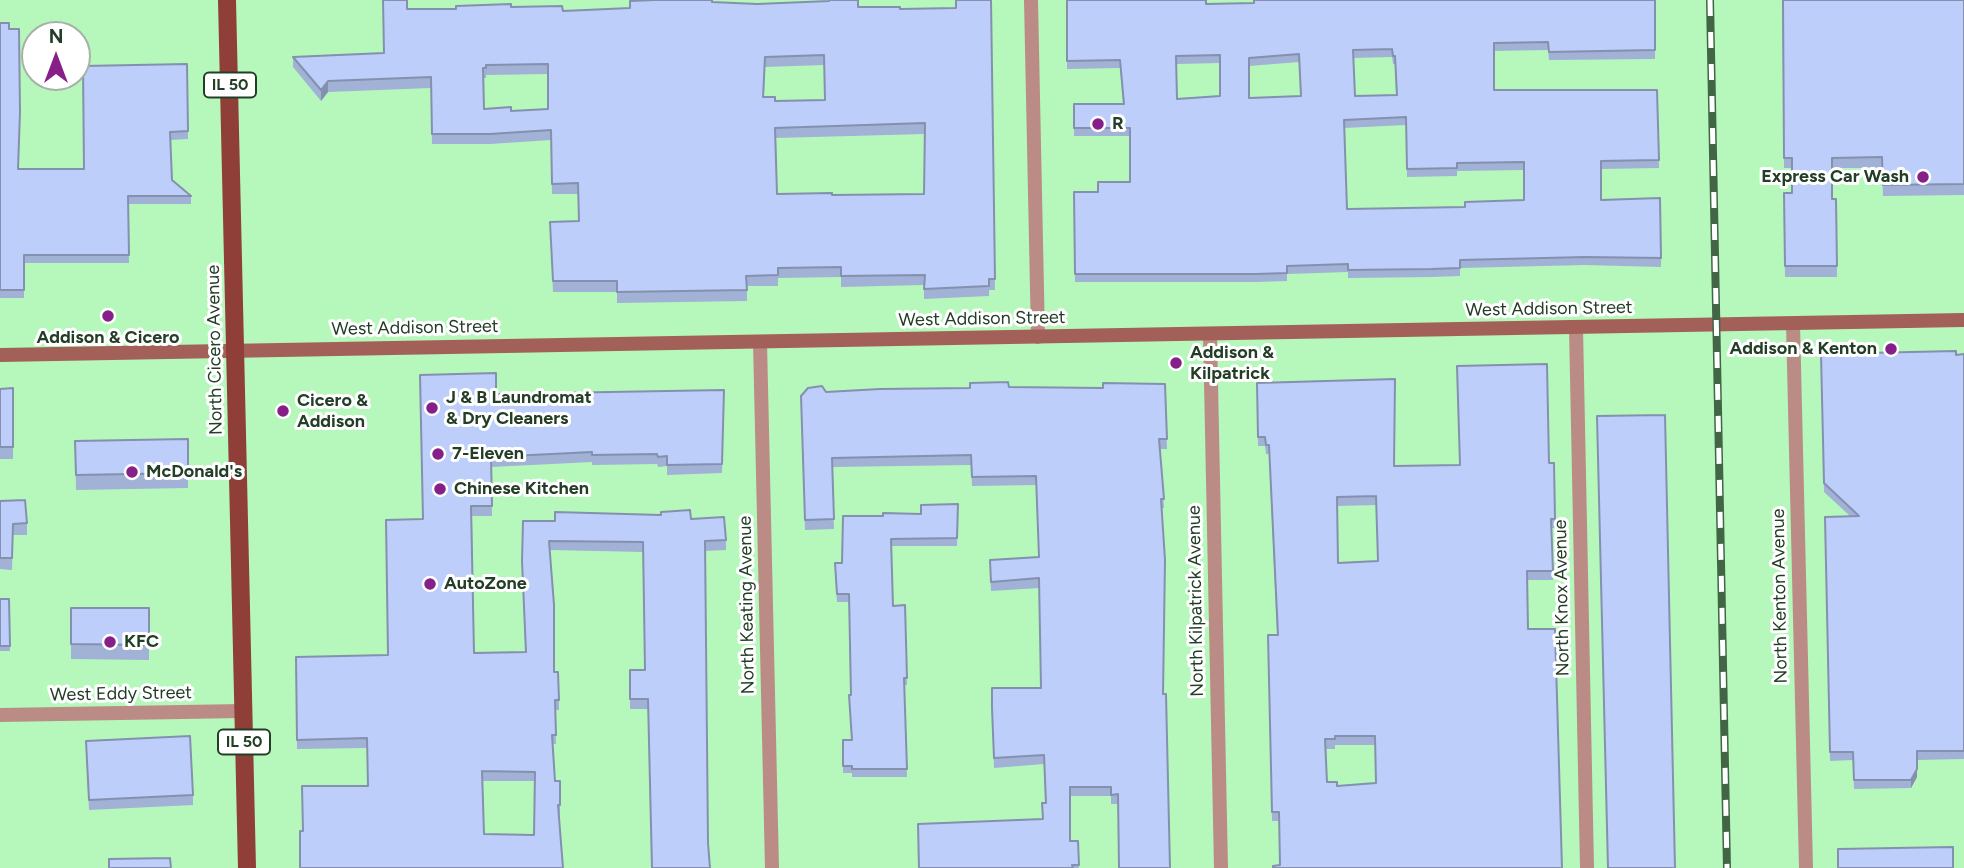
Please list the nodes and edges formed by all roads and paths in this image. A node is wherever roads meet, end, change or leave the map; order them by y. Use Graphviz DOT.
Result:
graph roads {
  1 [pos="227,0"];
  2 [pos="1031,0"];
  3 [pos="1964,320"];
  4 [pos="1793,324"];
  5 [pos="1576,327"];
  6 [pos="1210,334"];
  7 [pos="1038,337"];
  8 [pos="760,342"];
  9 [pos="236,351"];
  10 [pos="0,355"];
  11 [pos="243,711"];
  12 [pos="0,715"];
  13 [pos="247,868"];
  14 [pos="772,868"];
  15 [pos="1221,868"];
  16 [pos="1587,868"];
  17 [pos="1806,868"];
  1 -- 9 [label="main road, North Cicero Avenue / IL 50"];
  2 -- 7 [label="street"];
  3 -- 4 [label="main road, West Addison Street"];
  4 -- 5 [label="main road, West Addison Street"];
  4 -- 17 [label="street, North Kenton Avenue"];
  5 -- 6 [label="main road, West Addison Street"];
  5 -- 16 [label="street, North Knox Avenue"];
  6 -- 7 [label="main road, West Addison Street"];
  6 -- 15 [label="street, North Kilpatrick Avenue"];
  7 -- 8 [label="main road, West Addison Street"];
  8 -- 9 [label="main road, West Addison Street"];
  8 -- 14 [label="street, North Keating Avenue"];
  9 -- 10 [label="main road, West Addison Street"];
  9 -- 11 [label="main road, North Cicero Avenue / IL 50"];
  11 -- 12 [label="street, West Eddy Street"];
  11 -- 13 [label="main road, North Cicero Avenue / IL 50"];
}
